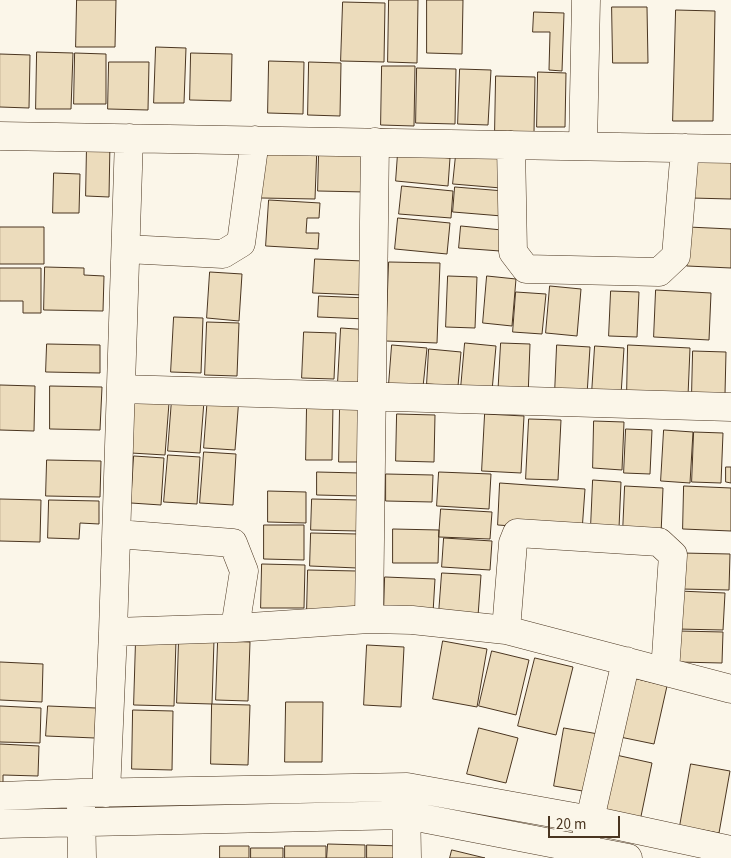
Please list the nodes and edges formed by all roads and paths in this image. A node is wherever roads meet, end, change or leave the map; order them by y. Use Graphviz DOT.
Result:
graph roads {
  1 [pos="586,0"];
  2 [pos="0,136"];
  3 [pos="129,138"];
  4 [pos="255,140"];
  5 [pos="375,142"];
  6 [pos="511,145"];
  7 [pos="583,146"];
  8 [pos="685,148"];
  9 [pos="731,149"];
  10 [pos="126,249"];
  11 [pos="121,389"];
  12 [pos="372,396"];
  13 [pos="731,407"];
  14 [pos="117,534"];
  15 [pos="369,619"];
  16 [pos="235,628"];
  17 [pos="506,630"];
  18 [pos="113,632"];
  19 [pos="626,661"];
  20 [pos="665,671"];
  21 [pos="731,689"];
  22 [pos="407,787"];
  23 [pos="94,793"];
  24 [pos="0,796"];
  25 [pos="406,815"];
  26 [pos="591,820"];
  27 [pos="81,822"];
  28 [pos="0,824"];
  29 [pos="583,848"];
  30 [pos="731,850"];
  31 [pos="82,858"];
  32 [pos="407,858"];
  33 [pos="628,858"];
  1 -- 7 [label="street"];
  2 -- 3 [label="street"];
  3 -- 4 [label="street"];
  3 -- 10 [label="street"];
  4 -- 5 [label="street"];
  4 -- 10 [label="street"];
  5 -- 6 [label="street"];
  5 -- 12 [label="street"];
  6 -- 7 [label="street"];
  6 -- 8 [label="street"];
  7 -- 8 [label="street"];
  8 -- 9 [label="street"];
  10 -- 11 [label="street"];
  11 -- 12 [label="street"];
  11 -- 14 [label="street"];
  12 -- 13 [label="street"];
  12 -- 15 [label="street"];
  14 -- 16 [label="street"];
  14 -- 18 [label="street"];
  15 -- 16 [label="street"];
  15 -- 17 [label="street"];
  16 -- 18 [label="street"];
  17 -- 19 [label="street"];
  17 -- 20 [label="street"];
  18 -- 23 [label="street"];
  19 -- 20 [label="street"];
  19 -- 26 [label="street"];
  20 -- 21 [label="street"];
  22 -- 23 [label="street"];
  22 -- 25 [label="street"];
  22 -- 26 [label="street"];
  23 -- 24 [label="street"];
  23 -- 27 [label="street"];
  25 -- 27 [label="street"];
  25 -- 29 [label="street"];
  25 -- 32 [label="street"];
  26 -- 29 [label="street"];
  26 -- 30 [label="street"];
  27 -- 28 [label="street"];
  27 -- 31 [label="street"];
  29 -- 33 [label="street"];
}
